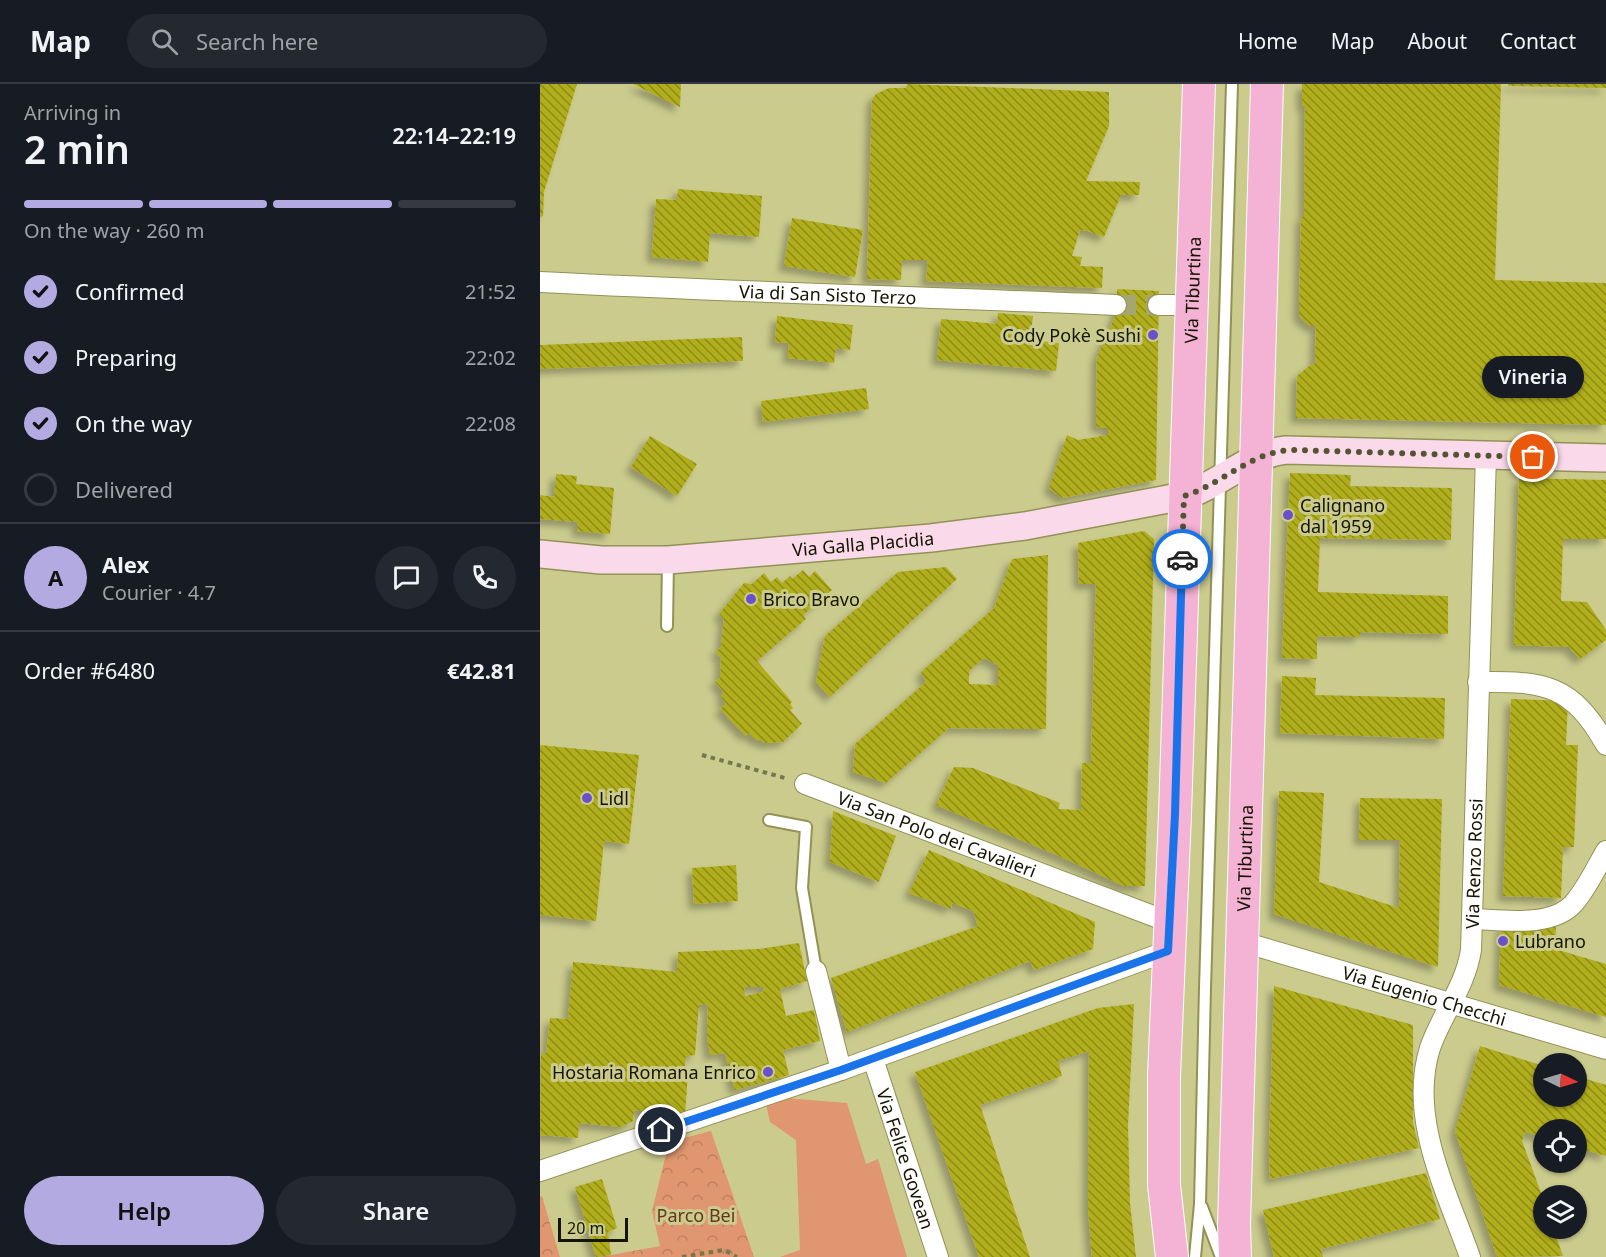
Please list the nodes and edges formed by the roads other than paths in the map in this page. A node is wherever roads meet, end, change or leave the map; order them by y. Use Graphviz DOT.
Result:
graph roads {
  1 [pos="1199,84"];
  2 [pos="1232,84"];
  3 [pos="1268,84"];
  4 [pos="540,282"];
  5 [pos="1116,305"];
  6 [pos="1158,305"];
  7 [pos="1191,305"];
  8 [pos="1486,456"];
  9 [pos="1257,458"];
  10 [pos="1606,458"];
  11 [pos="1220,480"];
  12 [pos="1184,496"];
  13 [pos="540,554"];
  14 [pos="668,560"];
  15 [pos="667,626"];
  16 [pos="1478,682"];
  17 [pos="1606,745"];
  18 [pos="805,784"];
  19 [pos="769,820"];
  20 [pos="1606,851"];
  21 [pos="1472,919"];
  22 [pos="1169,937"];
  23 [pos="1243,942"];
  24 [pos="816,971"];
  25 [pos="1453,1003"];
  26 [pos="1606,1049"];
  27 [pos="873,1059"];
  28 [pos="841,1070"];
  29 [pos="540,1171"];
  30 [pos="1200,1204"];
  31 [pos="938,1257"];
  32 [pos="1172,1257"];
  33 [pos="1195,1257"];
  34 [pos="1221,1257"];
  35 [pos="1235,1257"];
  36 [pos="1470,1257"];
  1 -- 7 [label="main road, Via Tiburtina"];
  2 -- 11 [label="lane, Via Tiburtina"];
  3 -- 9 [label="main road, Via Tiburtina"];
  4 -- 5 [label="street, Via di San Sisto Terzo"];
  6 -- 7 [label="street"];
  7 -- 12 [label="main road, Via Tiburtina"];
  8 -- 9 [label="main road"];
  8 -- 10 [label="main road"];
  8 -- 16 [label="street, Via Renzo Rossi"];
  9 -- 11 [label="main road"];
  9 -- 23 [label="main road, Via Tiburtina"];
  11 -- 12 [label="main road"];
  11 -- 30 [label="lane, Via Tiburtina"];
  12 -- 14 [label="main road, Via Galla Placidia"];
  12 -- 22 [label="main road, Via Tiburtina"];
  13 -- 14 [label="main road, Via Galla Placidia"];
  14 -- 15 [label="lane"];
  16 -- 17 [label="street"];
  16 -- 21 [label="street, Via Renzo Rossi"];
  18 -- 22 [label="street, Via San Polo dei Cavalieri"];
  19 -- 24 [label="lane"];
  20 -- 21 [label="street"];
  21 -- 25 [label="street, Via Renzo Rossi"];
  22 -- 27 [label="street"];
  22 -- 32 [label="main road, Via Tiburtina"];
  23 -- 25 [label="street, Via Eugenio Checchi"];
  23 -- 35 [label="main road, Via Tiburtina"];
  24 -- 28 [label="street"];
  25 -- 26 [label="street, Via Eugenio Checchi"];
  25 -- 36 [label="street, Via Renzo Rossi"];
  27 -- 28 [label="street"];
  27 -- 31 [label="street, Via Felice Govean"];
  28 -- 29 [label="street"];
  30 -- 33 [label="lane, Via Tiburtina"];
  30 -- 34 [label="lane, Via Tiburtina"];
}
